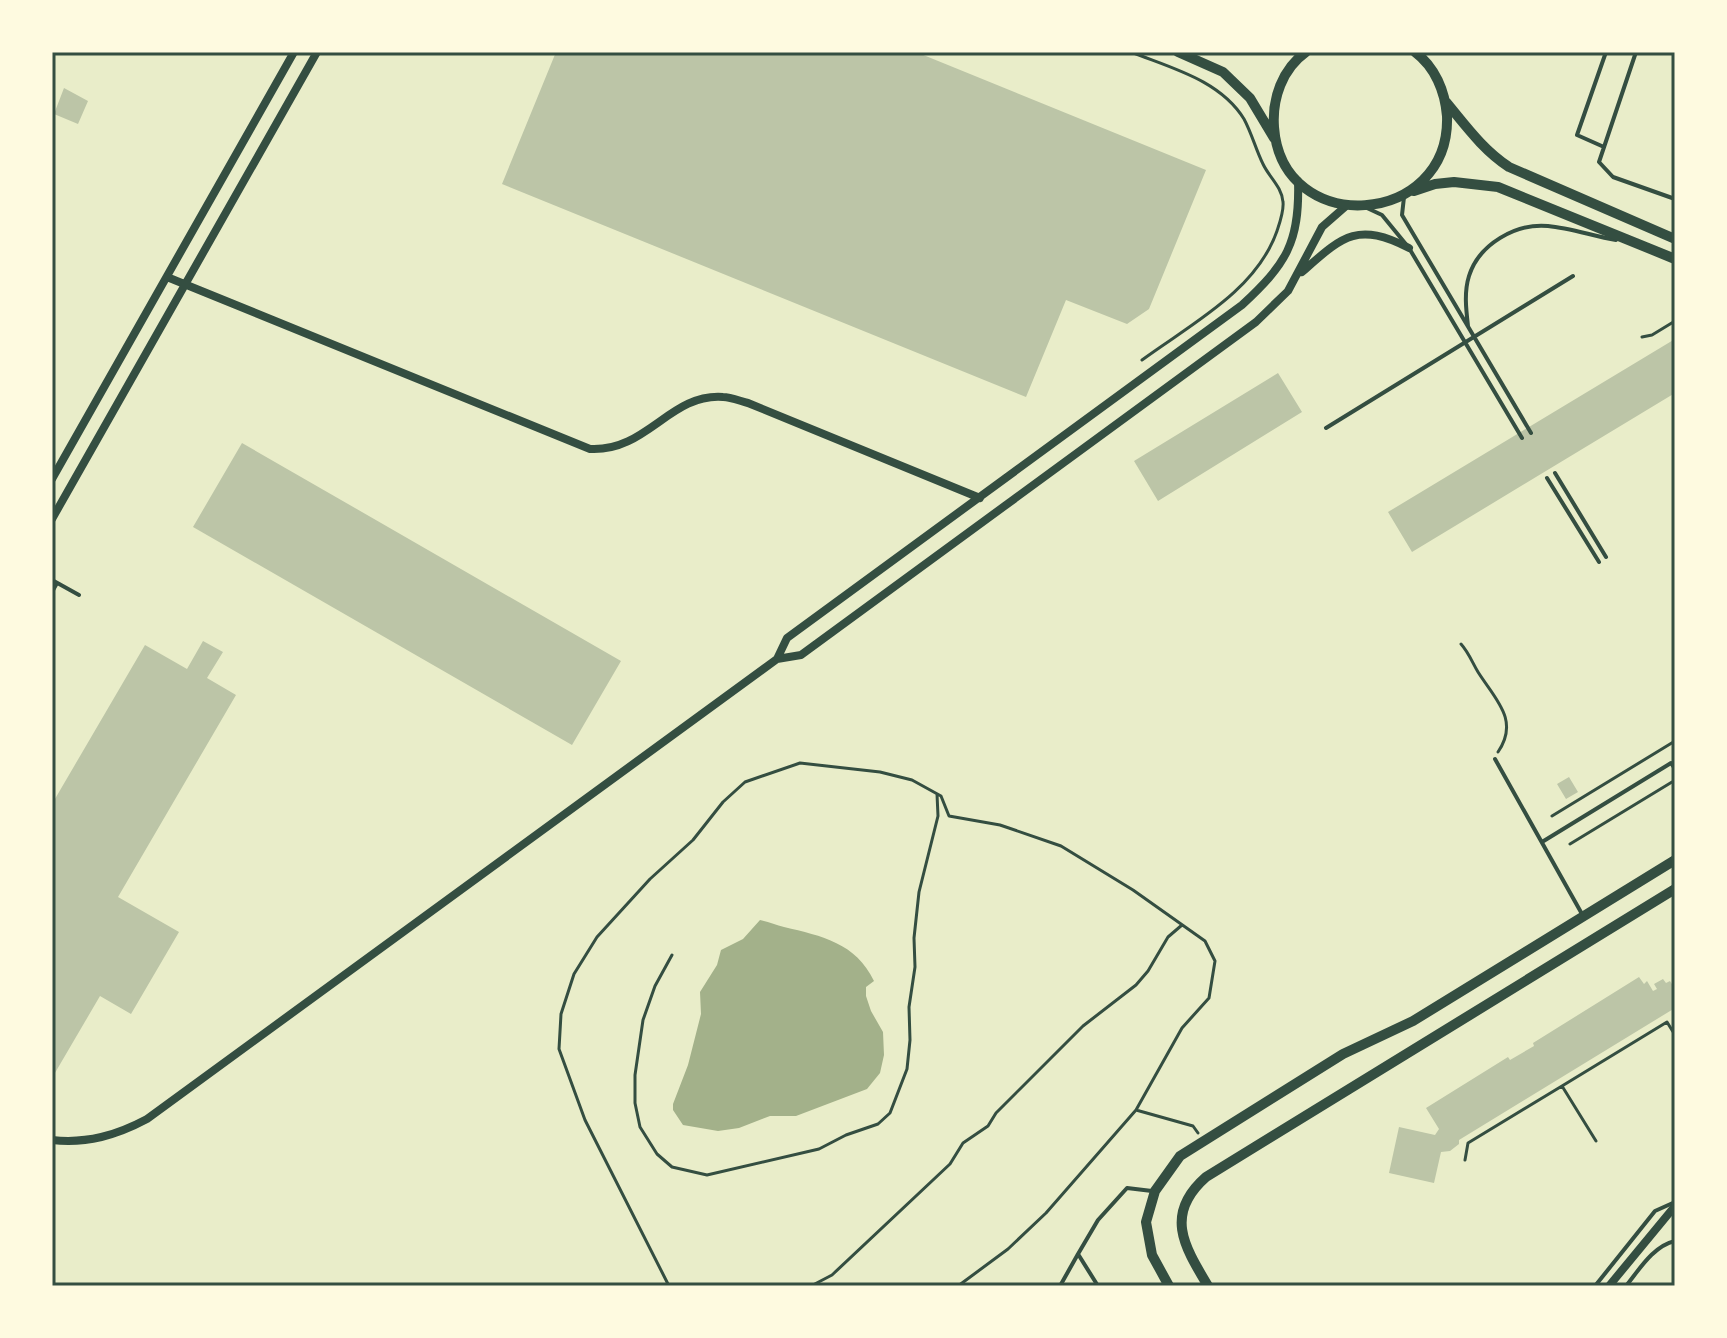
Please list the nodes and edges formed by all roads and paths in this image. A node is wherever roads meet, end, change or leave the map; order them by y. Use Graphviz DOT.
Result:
graph roads {
  1 [pos="294,52"];
  2 [pos="317,52"];
  3 [pos="1131,52"];
  4 [pos="1178,52"];
  5 [pos="1306,52"];
  6 [pos="1606,52"];
  7 [pos="1636,52"];
  8 [pos="1419,53"];
  9 [pos="1446,102"];
  10 [pos="1275,140"];
  11 [pos="1604,147"];
  12 [pos="1298,181"];
  13 [pos="1404,195"];
  14 [pos="1675,199"];
  15 [pos="1346,206"];
  16 [pos="1361,207"];
  17 [pos="1675,239"];
  18 [pos="1640,244"];
  19 [pos="1409,248"];
  20 [pos="1675,259"];
  21 [pos="1573,276"];
  22 [pos="167,277"];
  23 [pos="1296,278"];
  24 [pos="184,285"];
  25 [pos="1675,321"];
  26 [pos="1468,328"];
  27 [pos="1473,337"];
  28 [pos="1642,337"];
  29 [pos="1465,342"];
  30 [pos="1142,360"];
  31 [pos="1326,428"];
  32 [pos="1531,433"];
  33 [pos="1522,438"];
  34 [pos="1555,473"];
  35 [pos="1547,478"];
  36 [pos="52,479"];
  37 [pos="980,498"];
  38 [pos="52,519"];
  39 [pos="1606,557"];
  40 [pos="1599,562"];
  41 [pos="55,581"];
  42 [pos="52,592"];
  43 [pos="79,595"];
  44 [pos="1461,644"];
  45 [pos="777,659"];
  46 [pos="1675,741"];
  47 [pos="1495,759"];
  48 [pos="1673,762"];
  49 [pos="1675,769"];
  50 [pos="1672,782"];
  51 [pos="937,794"];
  52 [pos="1552,816"];
  53 [pos="1542,842"];
  54 [pos="1570,844"];
  55 [pos="1675,860"];
  56 [pos="1675,889"];
  57 [pos="1583,917"];
  58 [pos="1182,925"];
  59 [pos="672,955"];
  60 [pos="1675,1035"];
  61 [pos="1562,1086"];
  62 [pos="1136,1110"];
  63 [pos="52,1140"];
  64 [pos="1203,1140"];
  65 [pos="1596,1141"];
  66 [pos="1465,1160"];
  67 [pos="1155,1191"];
  68 [pos="1675,1204"];
  69 [pos="1675,1241"];
  70 [pos="1078,1254"];
  71 [pos="669,1286"];
  72 [pos="811,1286"];
  73 [pos="958,1286"];
  74 [pos="1060,1286"];
  75 [pos="1098,1286"];
  76 [pos="1169,1286"];
  77 [pos="1208,1286"];
  78 [pos="1595,1286"];
  79 [pos="1609,1286"];
  80 [pos="1626,1286"];
  1 -- 22 [label="street"];
  2 -- 24 [label="street"];
  3 -- 30 [label="path"];
  4 -- 10 [label="street"];
  5 -- 10 [label="street"];
  6 -- 11 [label="lane"];
  7 -- 11 [label="lane"];
  8 -- 9 [label="street"];
  9 -- 13 [label="street"];
  9 -- 17 [label="street"];
  10 -- 12 [label="street"];
  11 -- 14 [label="lane"];
  12 -- 15 [label="street"];
  12 -- 37 [label="street"];
  13 -- 16 [label="street"];
  13 -- 18 [label="street"];
  13 -- 26 [label="lane"];
  15 -- 16 [label="street"];
  15 -- 23 [label="street"];
  16 -- 19 [label="lane"];
  18 -- 20 [label="street"];
  18 -- 26 [label="lane"];
  19 -- 23 [label="street"];
  19 -- 29 [label="lane"];
  21 -- 27 [label="lane"];
  22 -- 24 [label="street"];
  22 -- 36 [label="street"];
  23 -- 45 [label="street"];
  24 -- 37 [label="street"];
  24 -- 38 [label="street"];
  25 -- 28 [label="path"];
  26 -- 27 [label="lane"];
  27 -- 29 [label="lane"];
  27 -- 32 [label="lane"];
  29 -- 31 [label="lane"];
  29 -- 33 [label="lane"];
  34 -- 39 [label="lane"];
  35 -- 40 [label="lane"];
  37 -- 45 [label="street"];
  41 -- 42 [label="lane"];
  41 -- 43 [label="lane"];
  44 -- 47 [label="path"];
  45 -- 63 [label="street"];
  46 -- 52 [label="path"];
  47 -- 53 [label="lane"];
  48 -- 49 [label="lane"];
  48 -- 53 [label="lane"];
  50 -- 54 [label="path"];
  51 -- 58 [label="path"];
  51 -- 59 [label="path"];
  51 -- 71 [label="path"];
  53 -- 57 [label="lane"];
  55 -- 57 [label="street"];
  56 -- 77 [label="street"];
  57 -- 64 [label="street"];
  58 -- 62 [label="path"];
  58 -- 72 [label="path"];
  60 -- 61 [label="path"];
  61 -- 65 [label="path"];
  61 -- 66 [label="path"];
  62 -- 64 [label="path"];
  62 -- 73 [label="path"];
  64 -- 67 [label="street"];
  67 -- 70 [label="lane"];
  67 -- 76 [label="street"];
  68 -- 78 [label="lane"];
  68 -- 79 [label="street"];
  69 -- 80 [label="lane"];
  70 -- 74 [label="lane"];
  70 -- 75 [label="lane"];
}
